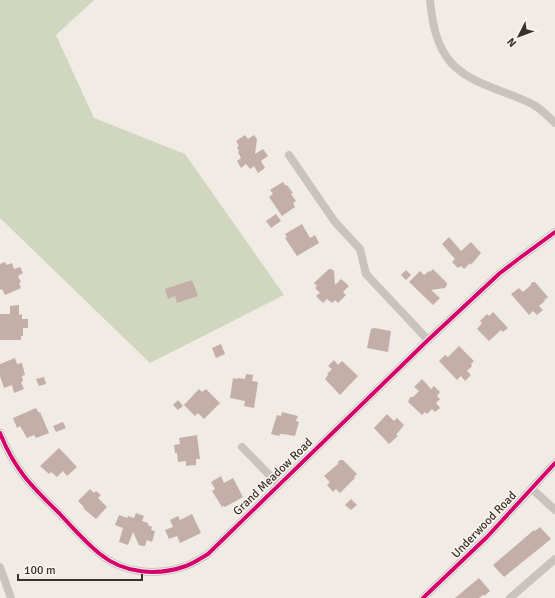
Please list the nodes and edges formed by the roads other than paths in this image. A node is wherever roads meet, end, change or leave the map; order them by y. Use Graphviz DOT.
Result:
graph roads {
  1 [pos="430,0"];
  2 [pos="555,123"];
  3 [pos="289,155"];
  4 [pos="555,232"];
  5 [pos="428,340"];
  6 [pos="0,433"];
  7 [pos="242,447"];
  8 [pos="555,463"];
  9 [pos="279,485"];
  10 [pos="532,489"];
  11 [pos="555,510"];
  12 [pos="555,559"];
  13 [pos="0,567"];
  14 [pos="11,598"];
  15 [pos="423,598"];
  16 [pos="510,598"];
  1 -- 2 [label="street"];
  3 -- 5 [label="street"];
  4 -- 5 [label="street, Grand Meadow Road"];
  5 -- 9 [label="street, Grand Meadow Road"];
  6 -- 9 [label="street, Grand Meadow Road"];
  7 -- 9 [label="street"];
  8 -- 10 [label="street, Underwood Road"];
  10 -- 11 [label="street"];
  10 -- 15 [label="street, Underwood Road"];
  12 -- 16 [label="street"];
  13 -- 14 [label="street"];
}
